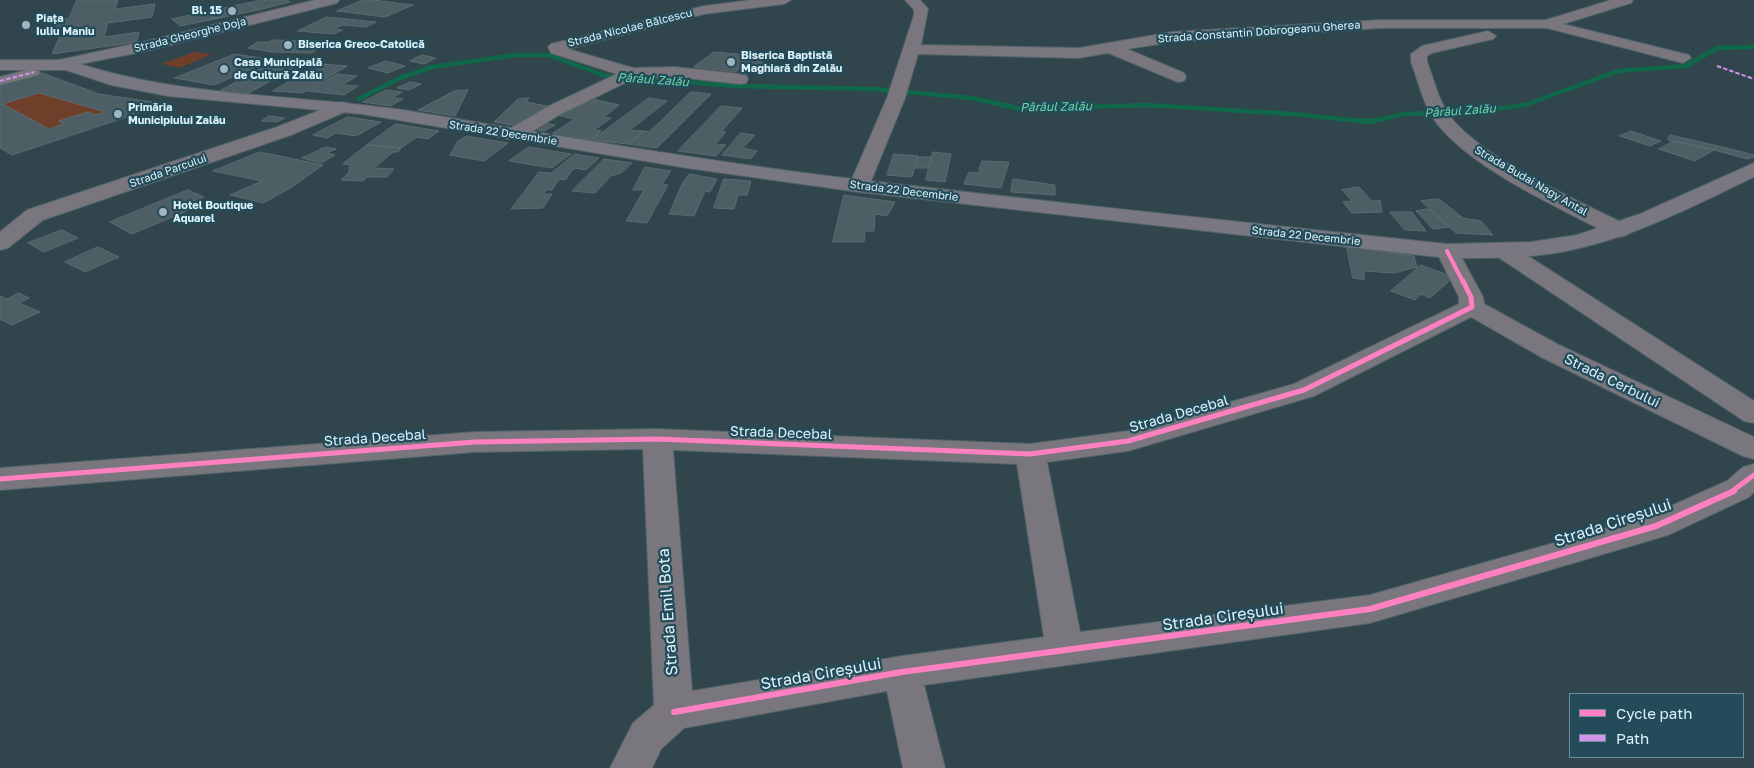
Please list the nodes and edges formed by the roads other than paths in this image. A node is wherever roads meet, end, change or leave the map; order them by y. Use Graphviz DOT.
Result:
graph roads {
  1 [pos="332,0"];
  2 [pos="784,0"];
  3 [pos="912,0"];
  4 [pos="1626,0"];
  5 [pos="1547,24"];
  6 [pos="1111,48"];
  7 [pos="912,49"];
  8 [pos="1683,58"];
  9 [pos="0,65"];
  10 [pos="40,68"];
  11 [pos="0,72"];
  12 [pos="632,73"];
  13 [pos="1178,77"];
  14 [pos="740,80"];
  15 [pos="0,81"];
  16 [pos="341,107"];
  17 [pos="513,135"];
  18 [pos="1753,170"];
  19 [pos="859,186"];
  20 [pos="35,215"];
  21 [pos="0,225"];
  22 [pos="1619,230"];
  23 [pos="0,243"];
  24 [pos="1447,251"];
  25 [pos="1506,252"];
  26 [pos="1472,307"];
  27 [pos="1754,414"];
  28 [pos="657,439"];
  29 [pos="1754,449"];
  30 [pos="1030,454"];
  31 [pos="1754,475"];
  32 [pos="0,479"];
  33 [pos="1065,650"];
  34 [pos="902,672"];
  35 [pos="674,712"];
  36 [pos="631,768"];
  37 [pos="924,768"];
  1 -- 10 [label="main road, Strada Gheorghe Doja"];
  2 -- 12 [label="street, Strada Nicolae Bălcescu"];
  3 -- 7 [label="street"];
  4 -- 5 [label="street, Strada Constantin Dobrogeanu Gherea"];
  5 -- 6 [label="street, Strada Constantin Dobrogeanu Gherea"];
  5 -- 8 [label="street, Strada Constantin Dobrogeanu Gherea"];
  5 -- 22 [label="street, Strada Budai Nagy Antal"];
  6 -- 7 [label="street, Strada Constantin Dobrogeanu Gherea"];
  6 -- 13 [label="street"];
  7 -- 19 [label="street"];
  9 -- 10 [label="main road"];
  10 -- 11 [label="main road"];
  10 -- 15 [label="street"];
  10 -- 16 [label="main road, Strada 22 Decembrie"];
  12 -- 14 [label="street, Strada Nicolae Bălcescu"];
  12 -- 17 [label="street, Strada Nicolae Bălcescu"];
  16 -- 17 [label="main road, Strada 22 Decembrie"];
  16 -- 20 [label="street, Strada Parcului"];
  17 -- 19 [label="main road, Strada 22 Decembrie"];
  18 -- 22 [label="main road, Strada 22 Decembrie"];
  19 -- 24 [label="main road, Strada 22 Decembrie"];
  20 -- 21 [label="street"];
  20 -- 23 [label="street, Strada Parcului"];
  22 -- 25 [label="main road, Strada 22 Decembrie"];
  24 -- 25 [label="main road, Strada 22 Decembrie"];
  24 -- 26 [label="street"];
  25 -- 27 [label="street"];
  26 -- 29 [label="street, Strada Cerbului"];
  26 -- 30 [label="street, Strada Decebal"];
  28 -- 30 [label="street, Strada Decebal"];
  28 -- 32 [label="street, Strada Decebal"];
  28 -- 35 [label="street, Strada Emil Bota"];
  30 -- 33 [label="street"];
  31 -- 33 [label="street, Strada Cireșului"];
  33 -- 34 [label="street, Strada Cireșului"];
  34 -- 35 [label="street, Strada Cireșului"];
  34 -- 37 [label="street"];
  35 -- 36 [label="street"];
}
